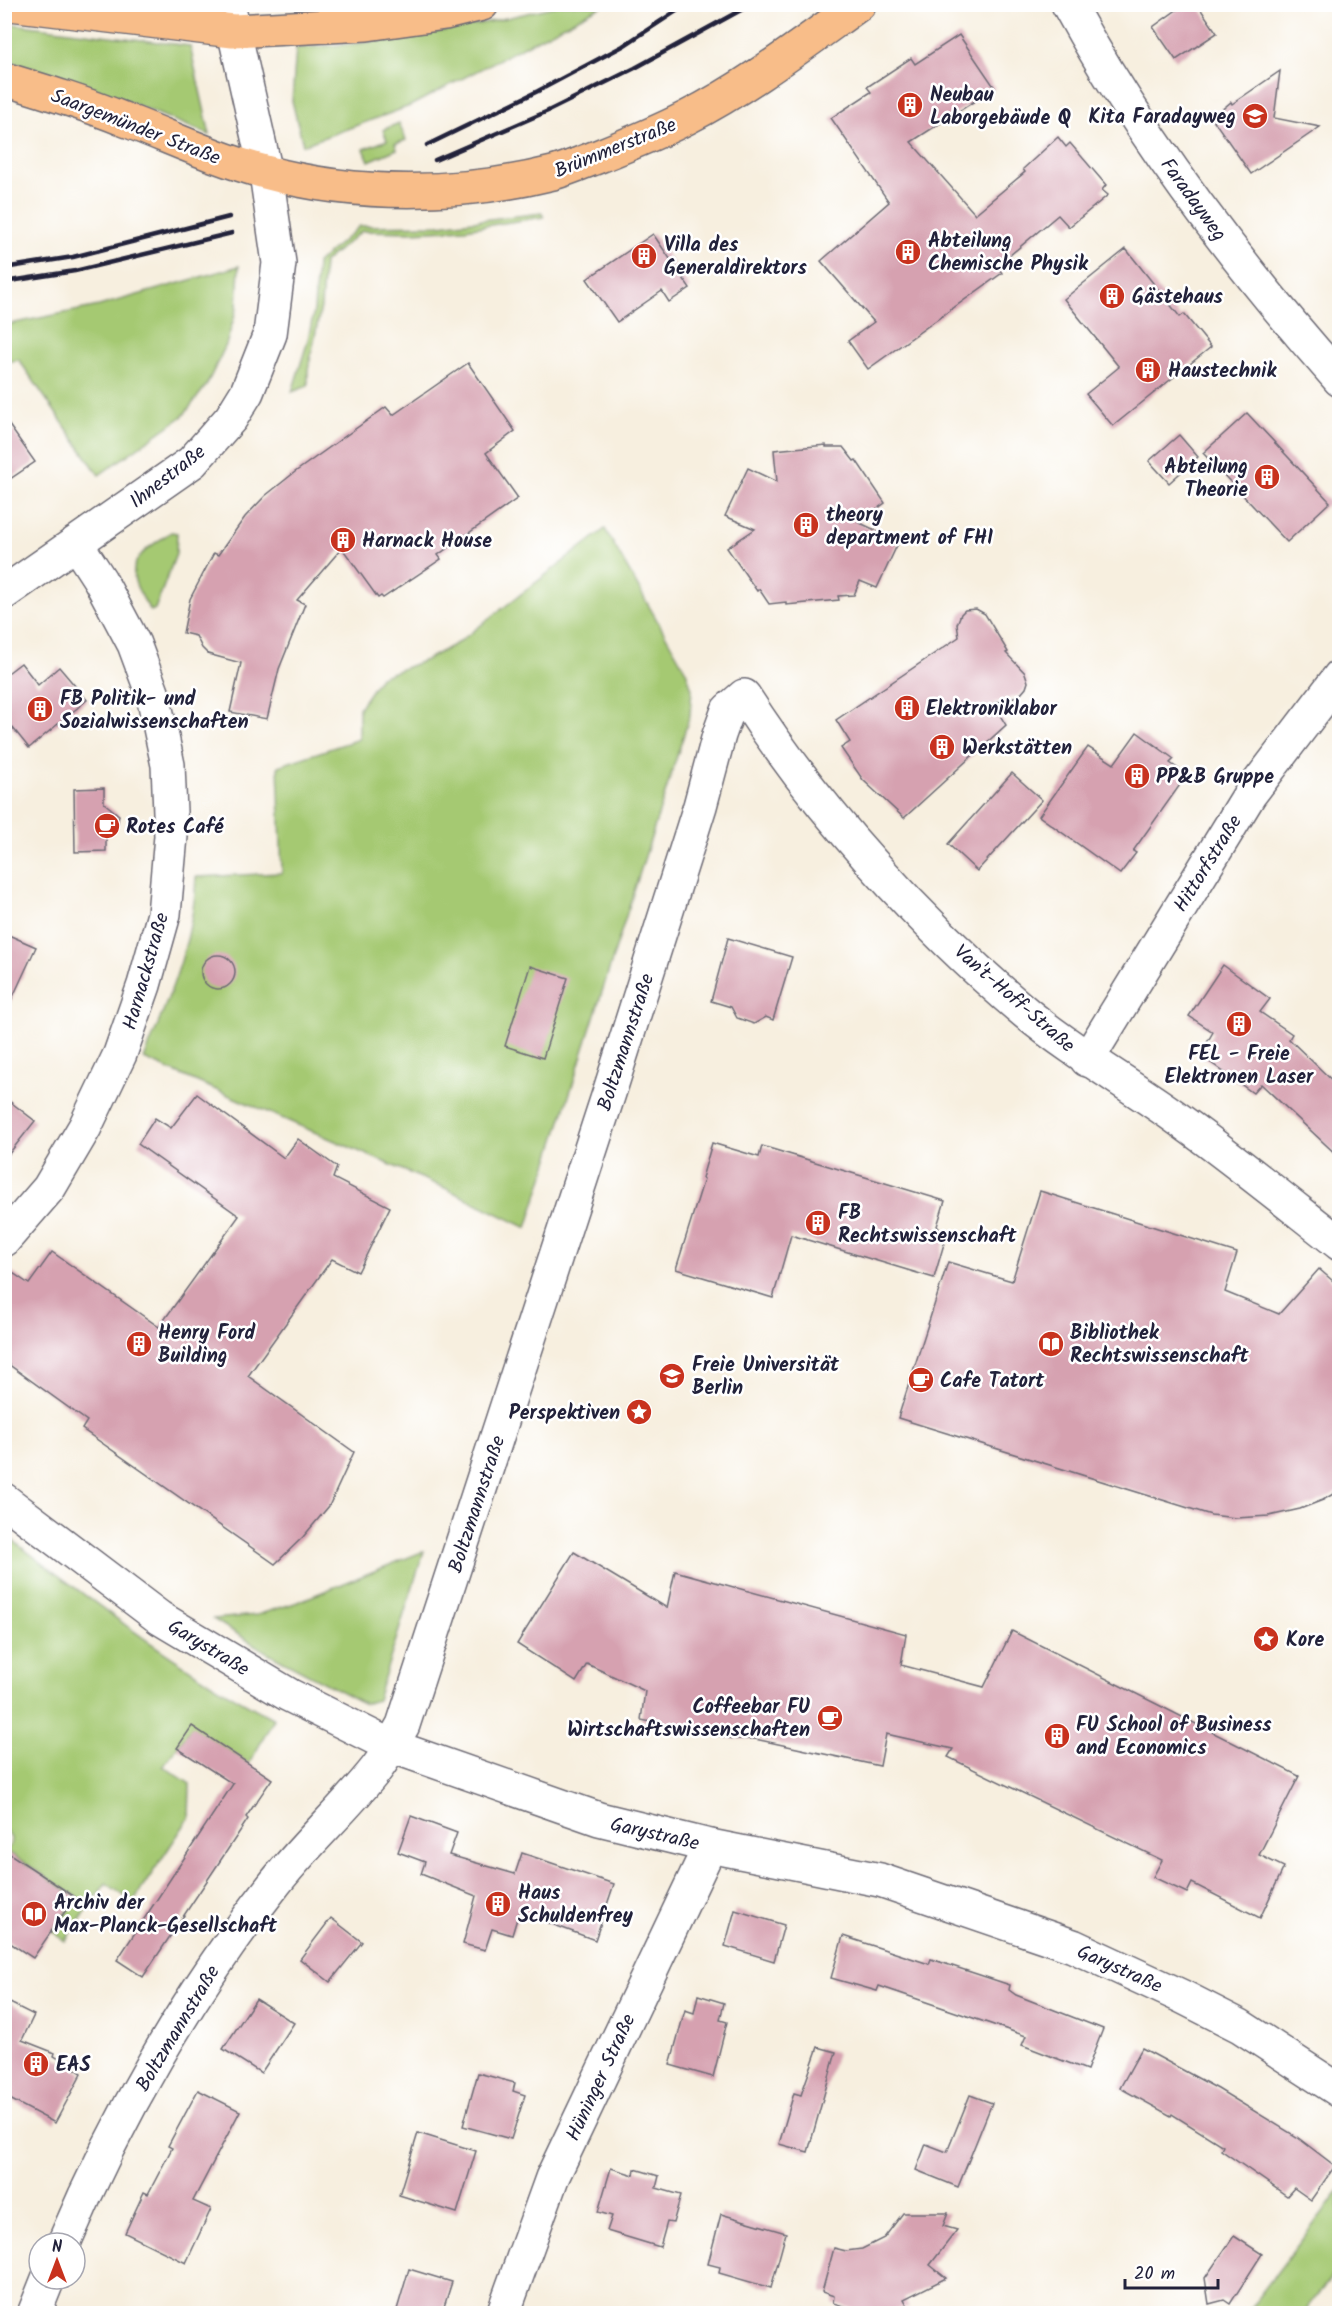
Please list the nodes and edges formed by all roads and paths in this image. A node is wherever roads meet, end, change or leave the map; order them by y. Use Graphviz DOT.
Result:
graph roads {
  1 [pos="10,4"];
  2 [pos="482,4"];
  3 [pos="860,4"];
  4 [pos="1068,4"];
  5 [pos="231,18"];
  6 [pos="4,79"];
  7 [pos="266,173"];
  8 [pos="1340,380"];
  9 [pos="76,543"];
  10 [pos="4,593"];
  11 [pos="1340,676"];
  12 [pos="744,696"];
  13 [pos="1087,1060"];
  14 [pos="4,1240"];
  15 [pos="1340,1244"];
  16 [pos="4,1500"];
  17 [pos="391,1746"];
  18 [pos="710,1846"];
  19 [pos="1340,2091"];
  20 [pos="69,2231"];
  21 [pos="43,2291"];
  22 [pos="34,2313"];
  23 [pos="503,2313"];
  1 -- 5 [label="main road"];
  2 -- 5 [label="main road"];
  3 -- 7 [label="main road, Brümmerstraße"];
  4 -- 8 [label="street, Faradayweg"];
  5 -- 7 [label="street, Ihnestraße"];
  6 -- 7 [label="main road, Saargemünder Straße"];
  7 -- 9 [label="street, Ihnestraße"];
  9 -- 10 [label="street, Ihnestraße"];
  9 -- 14 [label="street, Harnackstraße"];
  11 -- 13 [label="street, Hittorfstraße"];
  12 -- 13 [label="street, Van't-Hoff-Straße"];
  12 -- 17 [label="street, Boltzmannstraße"];
  13 -- 15 [label="street, Van't-Hoff-Straße"];
  16 -- 17 [label="street, Garystraße"];
  17 -- 18 [label="street, Garystraße"];
  17 -- 20 [label="street, Boltzmannstraße"];
  18 -- 19 [label="street, Garystraße"];
  18 -- 23 [label="street, Hüninger Straße"];
  21 -- 22 [label="street"];
}
